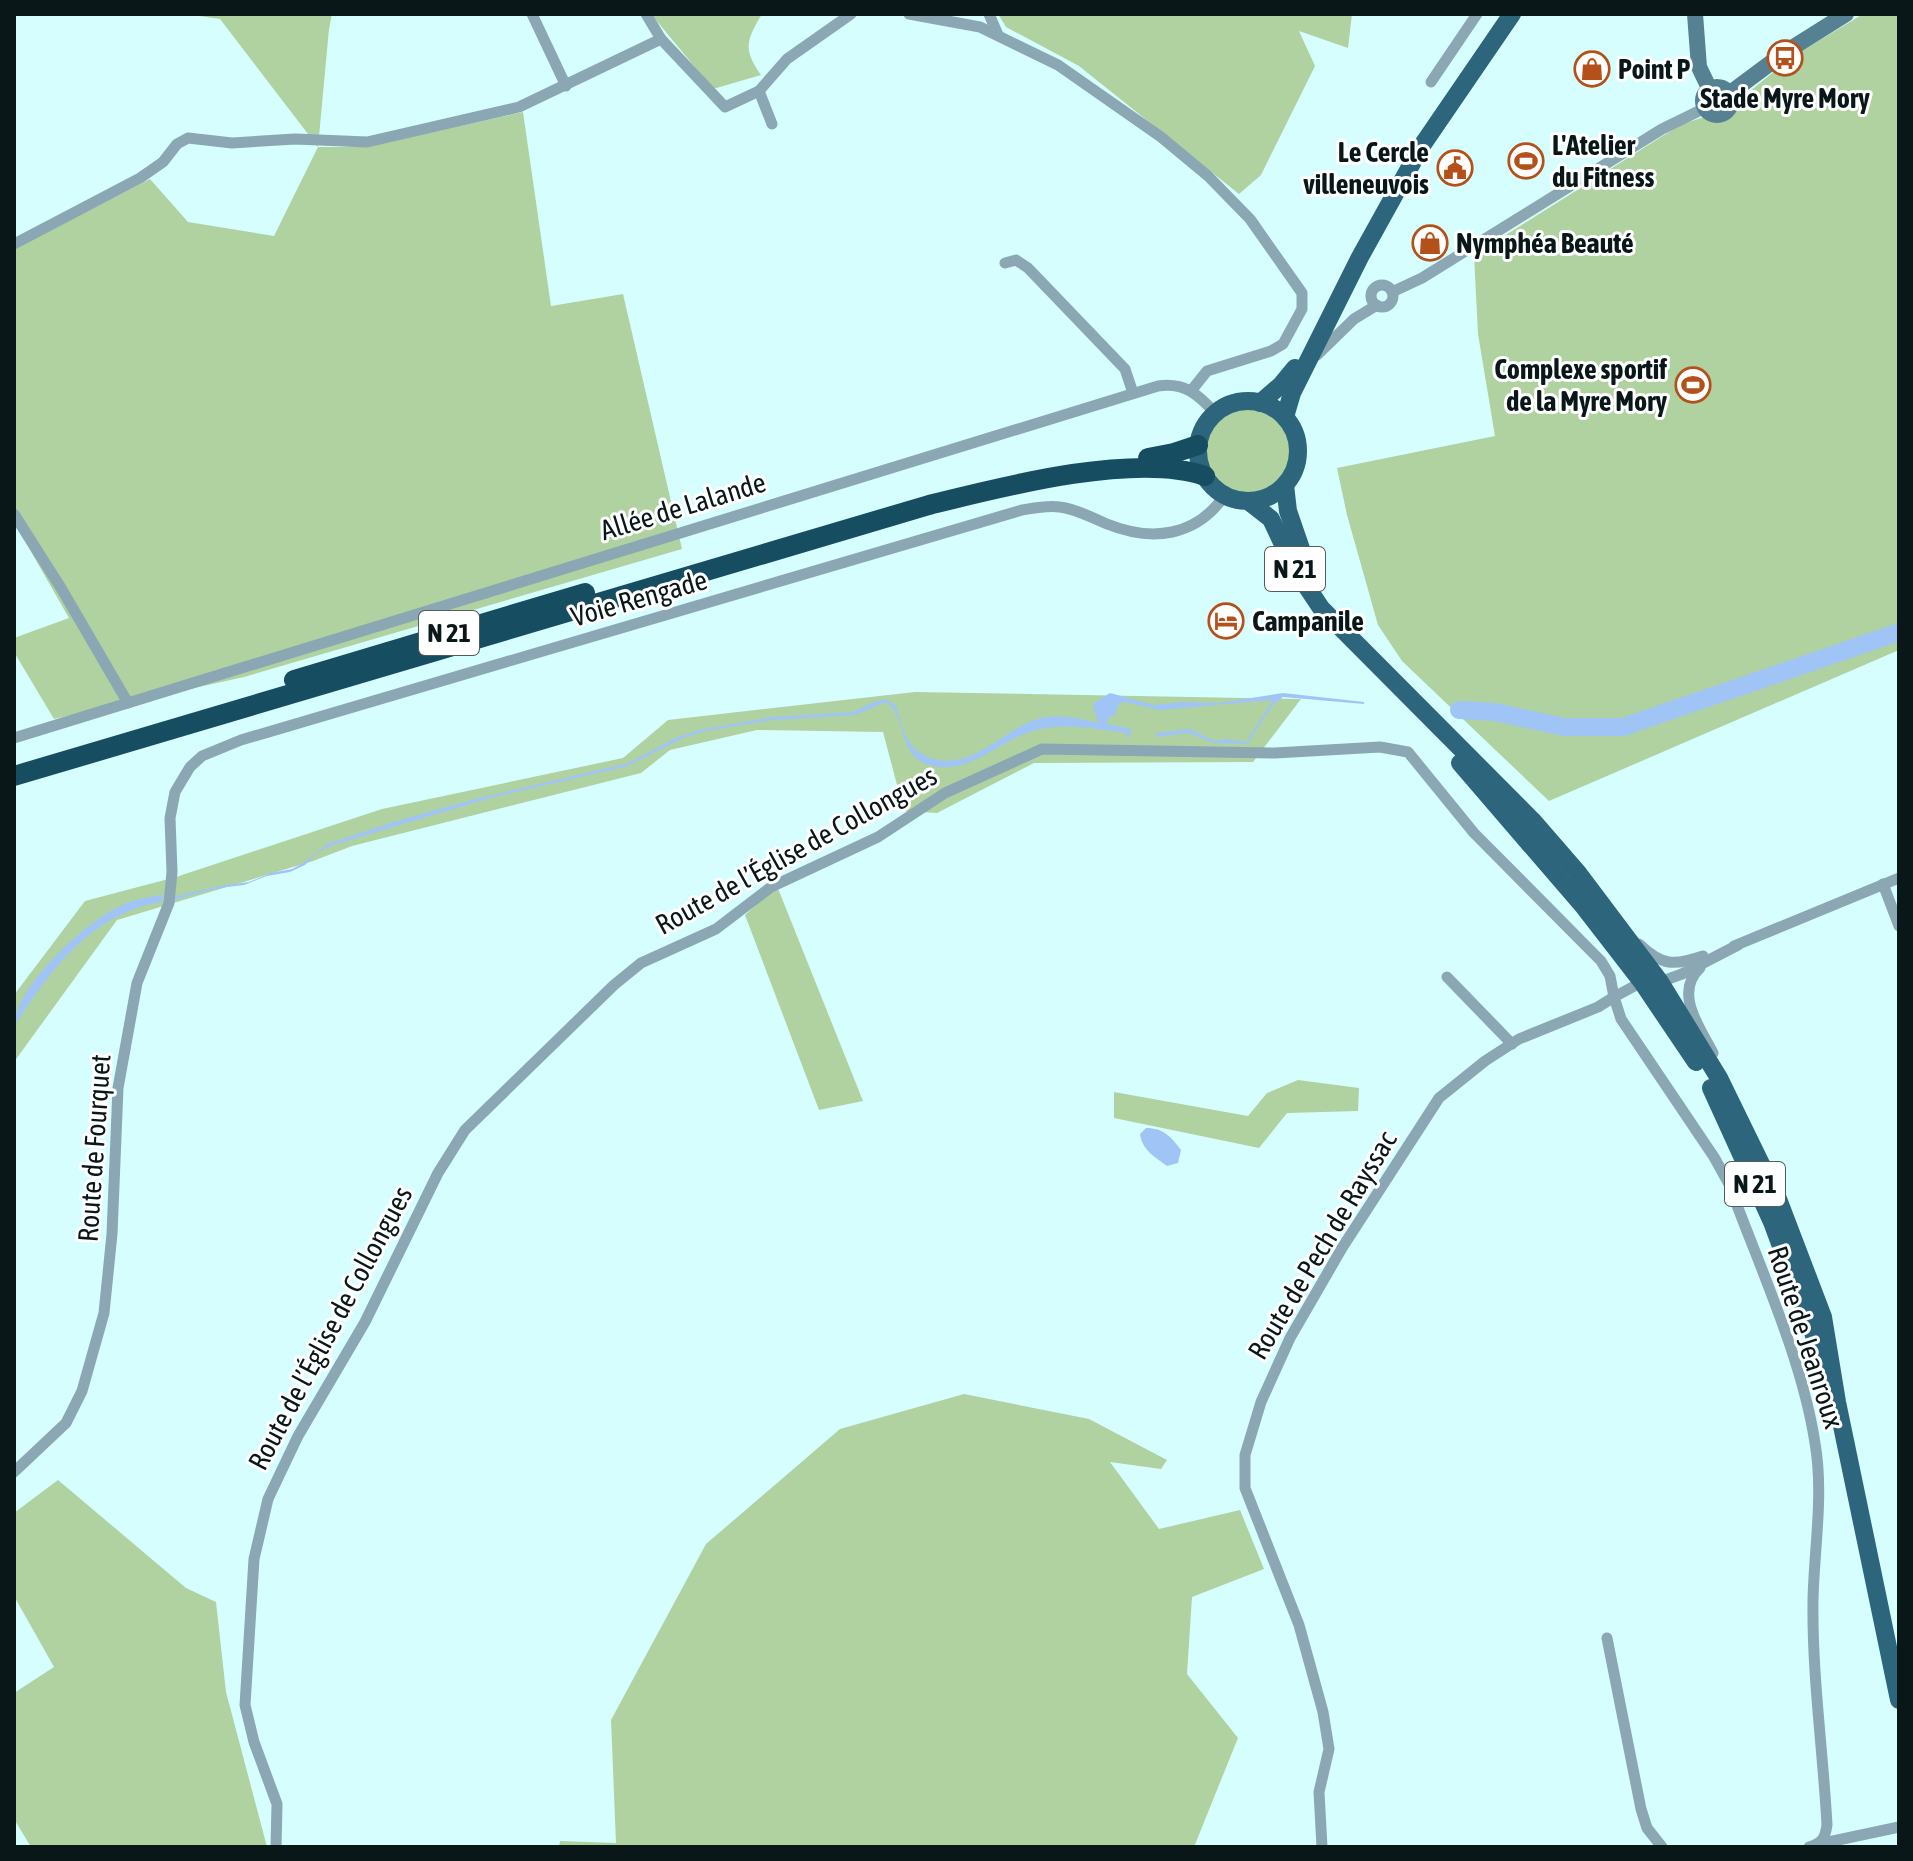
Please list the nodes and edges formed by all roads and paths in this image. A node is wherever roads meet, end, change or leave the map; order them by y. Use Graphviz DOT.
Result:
graph roads {
  1 [pos="532,14"];
  2 [pos="646,14"];
  3 [pos="851,14"];
  4 [pos="909,14"];
  5 [pos="989,14"];
  6 [pos="1477,14"];
  7 [pos="1512,14"];
  8 [pos="1695,14"];
  9 [pos="1846,14"];
  10 [pos="998,35"];
  11 [pos="661,39"];
  12 [pos="1431,82"];
  13 [pos="566,86"];
  14 [pos="1710,90"];
  15 [pos="759,91"];
  16 [pos="1729,94"];
  17 [pos="1705,108"];
  18 [pos="772,124"];
  19 [pos="14,244"];
  20 [pos="1005,263"];
  21 [pos="1318,342"];
  22 [pos="1305,366"];
  23 [pos="1191,391"];
  24 [pos="1133,393"];
  25 [pos="1260,403"];
  26 [pos="1215,413"];
  27 [pos="1285,417"];
  28 [pos="1198,445"];
  29 [pos="1205,476"];
  30 [pos="1285,485"];
  31 [pos="1225,495"];
  32 [pos="1248,501"];
  33 [pos="14,514"];
  34 [pos="1349,636"];
  35 [pos="1391,681"];
  36 [pos="128,703"];
  37 [pos="14,738"];
  38 [pos="1408,752"];
  39 [pos="14,763"];
  40 [pos="14,776"];
  41 [pos="171,806"];
  42 [pos="1899,878"];
  43 [pos="1883,884"];
  44 [pos="1616,921"];
  45 [pos="1899,926"];
  46 [pos="1738,945"];
  47 [pos="1447,977"];
  48 [pos="1651,982"];
  49 [pos="1614,997"];
  50 [pos="1512,1044"];
  51 [pos="1759,1155"];
  52 [pos="1837,1402"];
  53 [pos="14,1472"];
  54 [pos="1607,1638"];
  55 [pos="1899,1700"];
  56 [pos="1899,1827"];
  57 [pos="1814,1846"];
  58 [pos="276,1847"];
  59 [pos="1322,1847"];
  60 [pos="1662,1847"];
  1 -- 13 [label="street"];
  2 -- 11 [label="street"];
  3 -- 15 [label="street"];
  4 -- 10 [label="street"];
  5 -- 10 [label="street"];
  6 -- 12 [label="street"];
  7 -- 21 [label="main road"];
  8 -- 14 [label="main road"];
  9 -- 16 [label="main road"];
  10 -- 23 [label="street"];
  11 -- 13 [label="street"];
  11 -- 15 [label="street"];
  13 -- 19 [label="street"];
  14 -- 16 [label="main road"];
  14 -- 17 [label="main road"];
  15 -- 18 [label="street"];
  16 -- 17 [label="main road"];
  17 -- 22 [label="street"];
  20 -- 24 [label="street"];
  21 -- 22 [label="main road"];
  21 -- 25 [label="main road"];
  22 -- 27 [label="main road"];
  23 -- 24 [label="street, Allée de Lalande"];
  23 -- 26 [label="street"];
  24 -- 36 [label="street, Allée de Lalande"];
  25 -- 26 [label="main road"];
  25 -- 27 [label="main road"];
  26 -- 28 [label="main road"];
  27 -- 30 [label="main road"];
  28 -- 29 [label="main road"];
  28 -- 39 [label="highway, N 21"];
  29 -- 31 [label="main road"];
  29 -- 40 [label="highway, N 21"];
  30 -- 32 [label="main road"];
  30 -- 34 [label="main road, N 21"];
  31 -- 32 [label="main road"];
  31 -- 41 [label="street, Voie Rengade"];
  32 -- 34 [label="main road, N 21"];
  33 -- 36 [label="street"];
  34 -- 35 [label="main road, N 21"];
  35 -- 44 [label="main road, N 21"];
  35 -- 48 [label="main road, N 21"];
  36 -- 37 [label="street, Allée de Lalande"];
  38 -- 49 [label="street, Route de Jeanroux"];
  38 -- 58 [label="street, Route de l’Église de Collongues"];
  41 -- 53 [label="street, Route de Fourquet"];
  42 -- 43 [label="street"];
  43 -- 45 [label="street"];
  43 -- 46 [label="street"];
  44 -- 46 [label="street"];
  44 -- 48 [label="main road, N 21"];
  46 -- 48 [label="street"];
  46 -- 51 [label="street"];
  47 -- 50 [label="street"];
  48 -- 49 [label="street"];
  48 -- 51 [label="main road, N 21"];
  48 -- 52 [label="main road, N 21"];
  49 -- 50 [label="street, Route de Pech de Rayssac"];
  49 -- 57 [label="street, Route de Jeanroux"];
  50 -- 59 [label="street, Route de Pech de Rayssac"];
  51 -- 52 [label="main road, N 21"];
  52 -- 55 [label="main road, N 21"];
  54 -- 60 [label="street"];
  56 -- 57 [label="street"];
}
